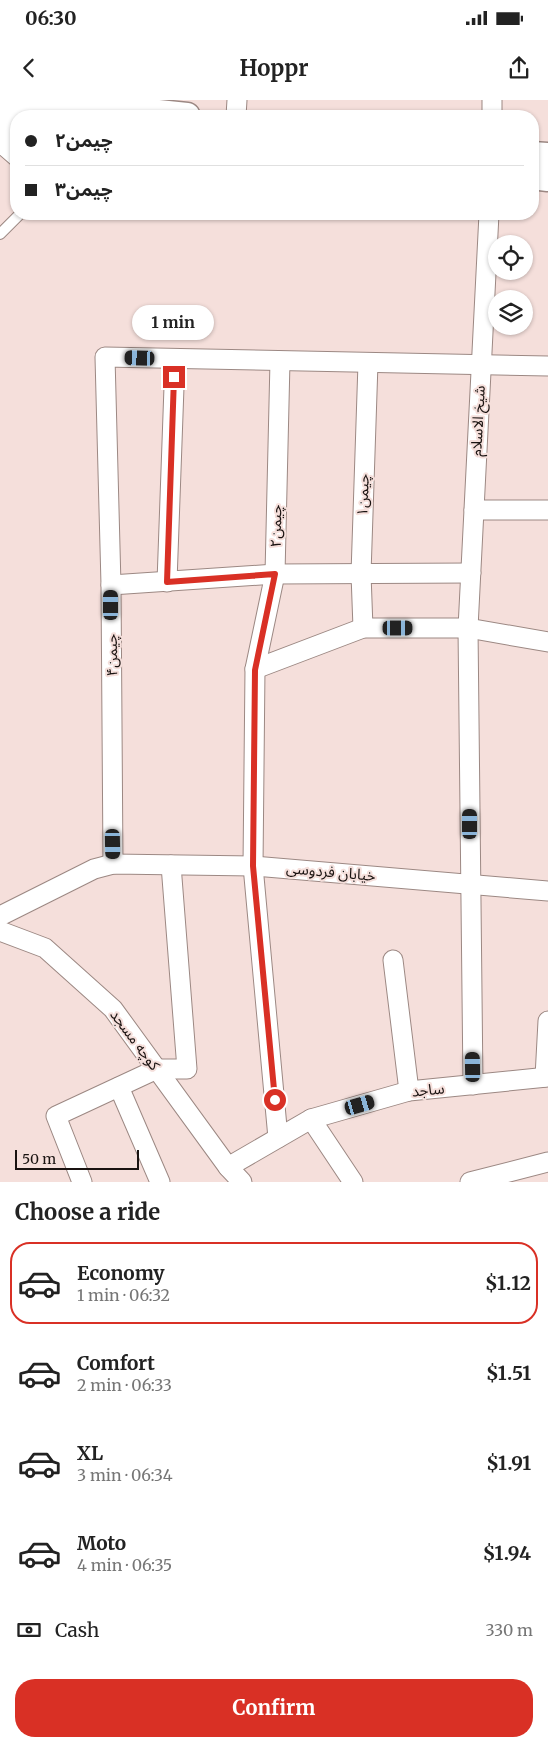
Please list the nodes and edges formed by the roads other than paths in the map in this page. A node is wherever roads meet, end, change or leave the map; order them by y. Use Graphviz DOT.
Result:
graph roads {
  1 [pos="17,100"];
  2 [pos="120,104"];
  3 [pos="154,110"];
  4 [pos="10,112"];
  5 [pos="0,141"];
  6 [pos="0,148"];
  7 [pos="10,157"];
  8 [pos="14,220"];
  9 [pos="488,220"];
  10 [pos="0,234"];
  11 [pos="175,359"];
  12 [pos="280,361"];
  13 [pos="368,363"];
  14 [pos="481,366"];
  15 [pos="548,366"];
  16 [pos="474,510"];
  17 [pos="548,510"];
  18 [pos="471,573"];
  19 [pos="275,574"];
  20 [pos="361,574"];
  21 [pos="167,582"];
  22 [pos="111,585"];
  23 [pos="363,628"];
  24 [pos="468,628"];
  25 [pos="548,642"];
  26 [pos="255,670"];
  27 [pos="114,864"];
  28 [pos="171,865"];
  29 [pos="253,866"];
  30 [pos="470,884"];
  31 [pos="548,891"];
  32 [pos="0,916"];
  33 [pos="0,931"];
  34 [pos="393,960"];
  35 [pos="548,1021"];
  36 [pos="157,1069"];
  37 [pos="546,1077"];
  38 [pos="473,1085"];
  39 [pos="119,1087"];
  40 [pos="409,1091"];
  41 [pos="311,1119"];
  42 [pos="278,1138"];
  43 [pos="548,1162"];
  44 [pos="228,1167"];
  45 [pos="493,1179"];
  46 [pos="82,1182"];
  47 [pos="160,1182"];
  48 [pos="242,1182"];
  49 [pos="353,1182"];
  50 [pos="470,1182"];
  1 -- 2 [label="main road"];
  2 -- 3 [label="main road"];
  4 -- 5 [label="main road"];
  6 -- 7 [label="lane"];
  8 -- 10 [label="lane"];
  9 -- 14 [label="street, شیخ الاسلام"];
  11 -- 12 [label="street"];
  11 -- 21 [label="street"];
  11 -- 22 [label="street, چیمن۴"];
  12 -- 13 [label="street"];
  12 -- 19 [label="street, چیمن۲"];
  13 -- 14 [label="street"];
  13 -- 20 [label="street, چیمن۱"];
  14 -- 15 [label="street"];
  14 -- 16 [label="street, شیخ الاسلام"];
  16 -- 17 [label="street"];
  16 -- 18 [label="street, شیخ الاسلام"];
  18 -- 20 [label="street"];
  18 -- 24 [label="street, شیخ الاسلام"];
  19 -- 20 [label="street"];
  19 -- 21 [label="street"];
  19 -- 26 [label="street, چیمن۲"];
  20 -- 23 [label="street, چیمن۱"];
  21 -- 22 [label="street"];
  22 -- 27 [label="street, چیمن۴"];
  23 -- 24 [label="street"];
  23 -- 26 [label="street"];
  24 -- 25 [label="street"];
  24 -- 30 [label="street, شیخ الاسلام"];
  26 -- 29 [label="street, چیمن۲"];
  27 -- 28 [label="street, خیابان فردوسی"];
  27 -- 32 [label="street, خیابان فردوسی"];
  28 -- 29 [label="street, خیابان فردوسی"];
  28 -- 36 [label="street"];
  29 -- 30 [label="street, خیابان فردوسی"];
  29 -- 42 [label="street, چیمن۲"];
  30 -- 31 [label="street, خیابان فردوسی"];
  30 -- 38 [label="street, شیخ الاسلام"];
  33 -- 36 [label="street, کوچه مسجد"];
  34 -- 40 [label="street"];
  35 -- 37 [label="street"];
  36 -- 39 [label="street"];
  36 -- 44 [label="street, کوچه مسجد"];
  37 -- 38 [label="street, ساجد"];
  38 -- 40 [label="street, ساجد"];
  39 -- 46 [label="street"];
  39 -- 47 [label="street"];
  40 -- 41 [label="street, ساجد"];
  41 -- 42 [label="street, ساجد"];
  41 -- 49 [label="street"];
  42 -- 44 [label="street, ساجد"];
  43 -- 45 [label="street"];
  44 -- 48 [label="street, کوچه مسجد"];
  45 -- 50 [label="street"];
}
